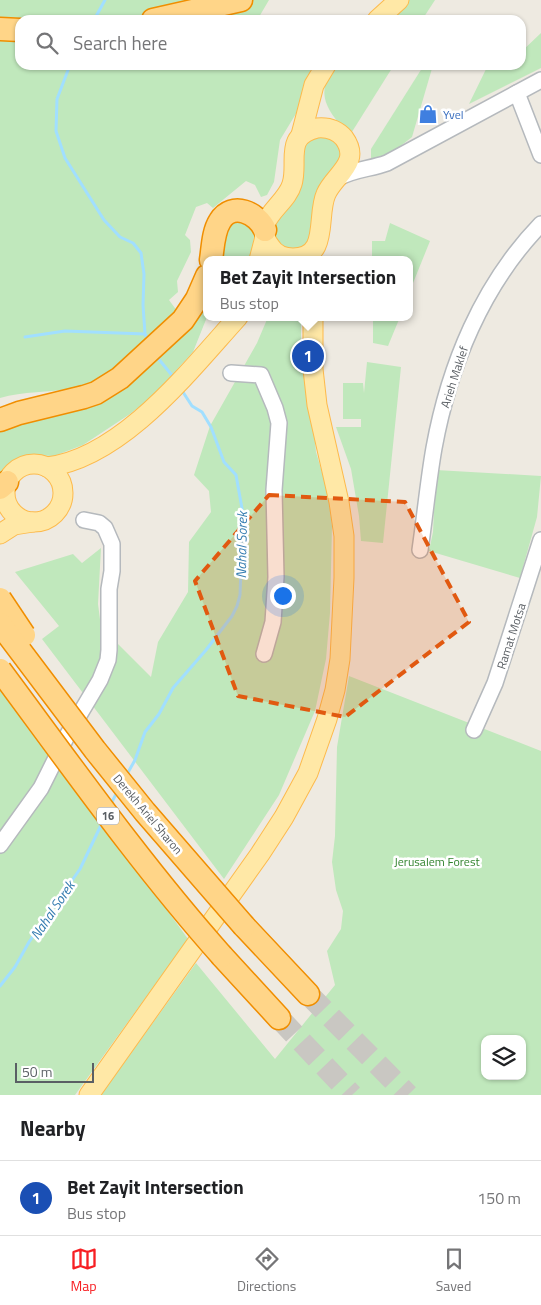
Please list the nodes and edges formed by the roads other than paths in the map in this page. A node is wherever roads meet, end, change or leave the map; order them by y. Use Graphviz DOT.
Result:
graph roads {
  1 [pos="240,0"];
  2 [pos="400,0"];
  3 [pos="176,15"];
  4 [pos="383,15"];
  5 [pos="0,29"];
  6 [pos="15,30"];
  7 [pos="321,72"];
  8 [pos="541,80"];
  9 [pos="517,93"];
  10 [pos="301,135"];
  11 [pos="343,139"];
  12 [pos="541,155"];
  13 [pos="387,163"];
  14 [pos="338,178"];
  15 [pos="541,224"];
  16 [pos="265,234"];
  17 [pos="319,239"];
  18 [pos="211,256"];
  19 [pos="260,256"];
  20 [pos="283,256"];
  21 [pos="304,256"];
  22 [pos="321,256"];
  23 [pos="203,285"];
  24 [pos="226,321"];
  25 [pos="234,321"];
  26 [pos="316,321"];
  27 [pos="209,349"];
  28 [pos="231,373"];
  29 [pos="0,420"];
  30 [pos="94,450"];
  31 [pos="47,467"];
  32 [pos="63,490"];
  33 [pos="3,498"];
  34 [pos="84,520"];
  35 [pos="33,522"];
  36 [pos="0,534"];
  37 [pos="541,540"];
  38 [pos="420,550"];
  39 [pos="0,599"];
  40 [pos="0,624"];
  41 [pos="264,654"];
  42 [pos="0,670"];
  43 [pos="474,730"];
  44 [pos="95,750"];
  45 [pos="0,845"];
  46 [pos="308,994"];
  47 [pos="279,1018"];
  48 [pos="89,1095"];
  1 -- 3 [label="highway"];
  2 -- 4 [label="main road"];
  5 -- 6 [label="highway"];
  7 -- 10 [label="main road"];
  7 -- 11 [label="main road"];
  8 -- 9 [label="street"];
  9 -- 12 [label="street"];
  9 -- 13 [label="street"];
  10 -- 11 [label="main road"];
  10 -- 16 [label="main road"];
  11 -- 13 [label="street"];
  11 -- 14 [label="main road"];
  13 -- 14 [label="street"];
  14 -- 17 [label="main road"];
  15 -- 38 [label="street, Arieh Maklef"];
  16 -- 18 [label="highway"];
  16 -- 19 [label="main road"];
  16 -- 20 [label="main road"];
  17 -- 21 [label="main road"];
  17 -- 22 [label="main road"];
  23 -- 29 [label="highway"];
  24 -- 27 [label="main road"];
  25 -- 27 [label="main road"];
  26 -- 48 [label="main road"];
  27 -- 30 [label="main road"];
  28 -- 41 [label="street"];
  30 -- 31 [label="main road"];
  30 -- 32 [label="main road"];
  31 -- 32 [label="main road"];
  31 -- 33 [label="main road"];
  32 -- 35 [label="main road"];
  33 -- 35 [label="main road"];
  34 -- 45 [label="street"];
  35 -- 36 [label="main road"];
  37 -- 43 [label="street, Ramat Motsa"];
  39 -- 44 [label="highway, bridge"];
  40 -- 44 [label="highway, Derekh Ariel Sharon / 16, bridge"];
  42 -- 47 [label="highway, 16, bridge"];
  44 -- 46 [label="highway, Derekh Ariel Sharon / 16, bridge"];
}
